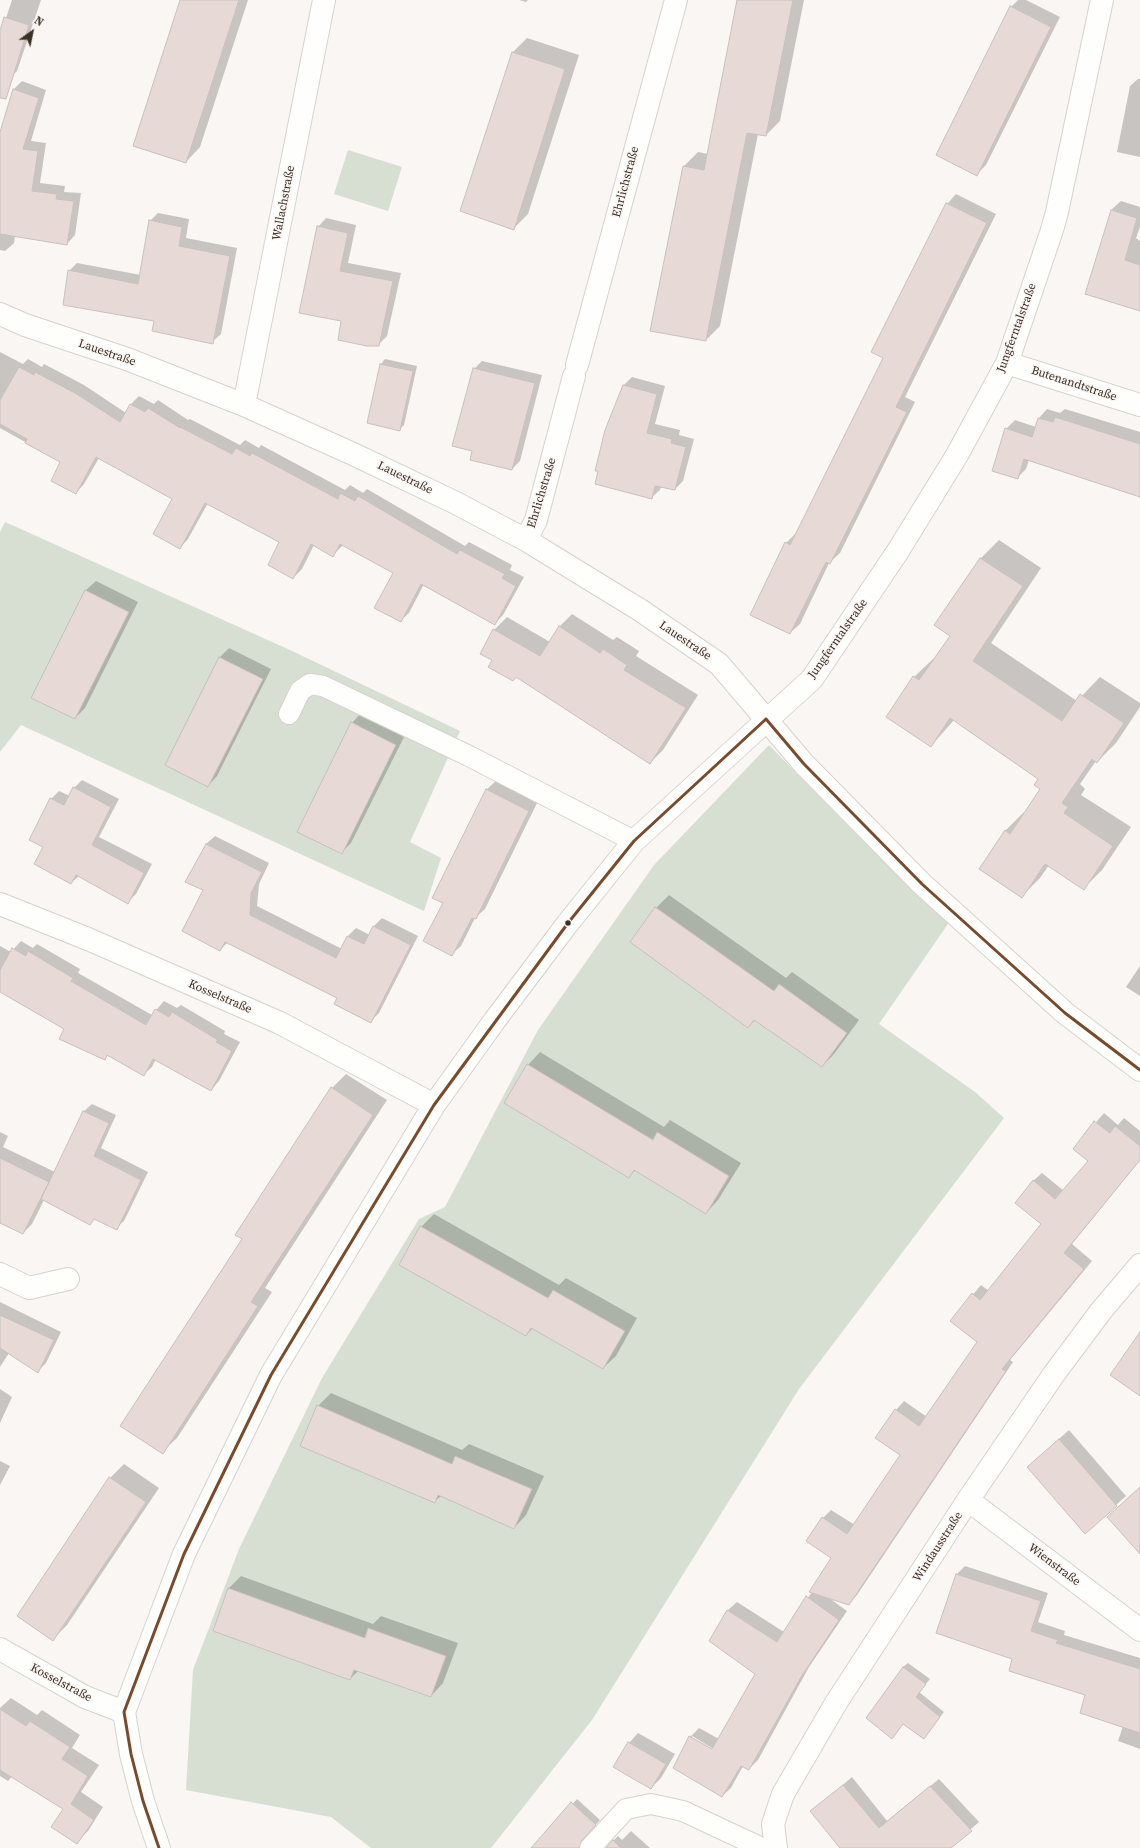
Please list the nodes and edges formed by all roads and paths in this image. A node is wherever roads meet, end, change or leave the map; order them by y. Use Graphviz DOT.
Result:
graph roads {
  1 [pos="324,0"];
  2 [pos="676,0"];
  3 [pos="1102,0"];
  4 [pos="0,314"];
  5 [pos="1007,363"];
  6 [pos="244,405"];
  7 [pos="1140,405"];
  8 [pos="526,540"];
  9 [pos="289,714"];
  10 [pos="766,720"];
  11 [pos="634,841"];
  12 [pos="0,904"];
  13 [pos="1140,1070"];
  14 [pos="434,1105"];
  15 [pos="1140,1265"];
  16 [pos="0,1274"];
  17 [pos="68,1279"];
  18 [pos="968,1500"];
  19 [pos="1140,1630"];
  20 [pos="0,1649"];
  21 [pos="124,1712"];
  22 [pos="159,1848"];
  23 [pos="590,1848"];
  24 [pos="762,1848"];
  25 [pos="776,1848"];
  1 -- 6 [label="street, Wallachstraße"];
  2 -- 8 [label="street, Ehrlichstraße"];
  3 -- 5 [label="street, Jungferntalstraße"];
  4 -- 6 [label="street, Lauestraße"];
  5 -- 7 [label="street, Butenandtstraße"];
  5 -- 10 [label="street, Jungferntalstraße"];
  6 -- 8 [label="street, Lauestraße"];
  8 -- 10 [label="street, Lauestraße"];
  9 -- 11 [label="lane"];
  10 -- 11 [label="street, Jungferntalstraße"];
  10 -- 13 [label="street, Lauestraße"];
  11 -- 14 [label="street, Jungferntalstraße"];
  12 -- 14 [label="street, Kosselstraße"];
  14 -- 21 [label="street, Jungferntalstraße"];
  15 -- 18 [label="street, Windausstraße"];
  16 -- 17 [label="street"];
  18 -- 19 [label="street, Wienstraße"];
  18 -- 25 [label="street, Windausstraße"];
  20 -- 21 [label="street, Kosselstraße"];
  21 -- 22 [label="street"];
  23 -- 24 [label="lane"];
}
